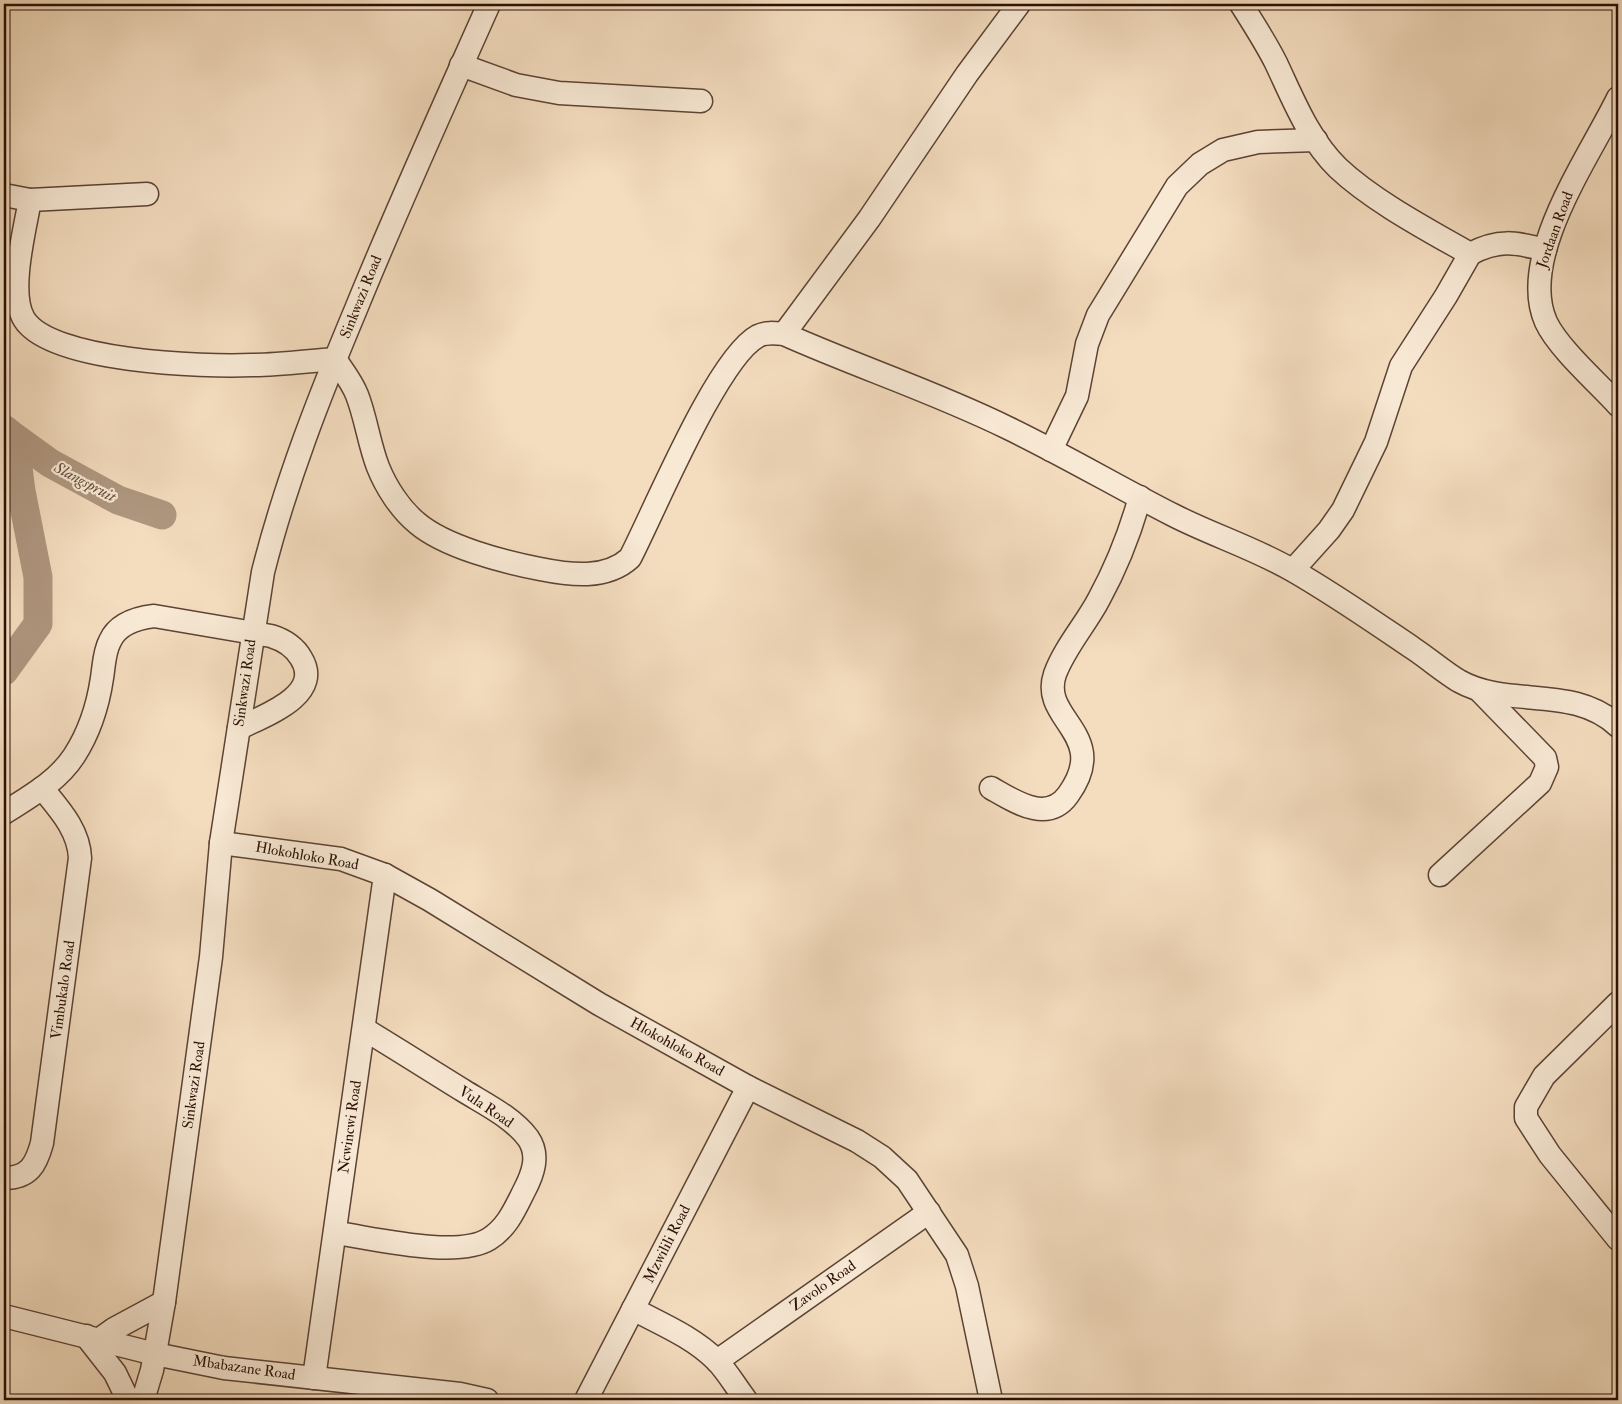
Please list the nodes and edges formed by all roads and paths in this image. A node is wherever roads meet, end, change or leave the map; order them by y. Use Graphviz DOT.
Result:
graph roads {
  1 [pos="489,4"];
  2 [pos="1019,4"];
  3 [pos="1241,4"];
  4 [pos="461,65"];
  5 [pos="702,101"];
  6 [pos="1616,107"];
  7 [pos="1316,140"];
  8 [pos="147,194"];
  9 [pos="4,195"];
  10 [pos="30,200"];
  11 [pos="1545,250"];
  12 [pos="1470,254"];
  13 [pos="784,334"];
  14 [pos="335,359"];
  15 [pos="1618,405"];
  16 [pos="1051,450"];
  17 [pos="1140,497"];
  18 [pos="1293,570"];
  19 [pos="252,633"];
  20 [pos="1479,690"];
  21 [pos="1618,726"];
  22 [pos="239,728"];
  23 [pos="42,788"];
  24 [pos="991,788"];
  25 [pos="4,813"];
  26 [pos="221,843"];
  27 [pos="385,875"];
  28 [pos="1440,875"];
  29 [pos="1618,1003"];
  30 [pos="364,1029"];
  31 [pos="748,1087"];
  32 [pos="4,1178"];
  33 [pos="929,1212"];
  34 [pos="336,1233"];
  35 [pos="1618,1239"];
  36 [pos="164,1302"];
  37 [pos="633,1309"];
  38 [pos="4,1316"];
  39 [pos="93,1337"];
  40 [pos="155,1354"];
  41 [pos="717,1361"];
  42 [pos="314,1378"];
  43 [pos="425,1395"];
  44 [pos="128,1400"];
  45 [pos="143,1400"];
  46 [pos="488,1400"];
  47 [pos="586,1400"];
  48 [pos="746,1400"];
  49 [pos="991,1400"];
  1 -- 4 [label="street, Sinkwazi Road"];
  2 -- 13 [label="street"];
  3 -- 7 [label="street"];
  4 -- 5 [label="street"];
  4 -- 14 [label="street, Sinkwazi Road"];
  6 -- 11 [label="street, Jordaan Road"];
  7 -- 12 [label="street"];
  7 -- 16 [label="street"];
  8 -- 10 [label="street"];
  9 -- 10 [label="street"];
  10 -- 14 [label="street"];
  11 -- 12 [label="street"];
  11 -- 15 [label="street, Jordaan Road"];
  12 -- 18 [label="street"];
  13 -- 14 [label="street"];
  13 -- 16 [label="street"];
  14 -- 19 [label="street, Sinkwazi Road"];
  16 -- 17 [label="street"];
  17 -- 18 [label="street"];
  17 -- 24 [label="street"];
  18 -- 20 [label="street"];
  19 -- 22 [label="street, Sinkwazi Road"];
  19 -- 22 [label="street"];
  19 -- 23 [label="street"];
  20 -- 21 [label="street"];
  20 -- 28 [label="street"];
  22 -- 26 [label="street, Sinkwazi Road"];
  23 -- 25 [label="street"];
  23 -- 32 [label="street, Vimbukalo Road"];
  26 -- 27 [label="street, Hlokohloko Road"];
  26 -- 36 [label="street, Sinkwazi Road"];
  27 -- 30 [label="street, Ncwincwi Road"];
  27 -- 31 [label="street, Hlokohloko Road"];
  29 -- 35 [label="street"];
  30 -- 34 [label="street, Ncwincwi Road"];
  30 -- 34 [label="street, Vula Road"];
  31 -- 33 [label="street, Hlokohloko Road"];
  31 -- 37 [label="street, Mzwilili Road"];
  33 -- 41 [label="street, Zavolo Road"];
  33 -- 49 [label="street, Hlokohloko Road"];
  34 -- 42 [label="street, Ncwincwi Road"];
  36 -- 39 [label="street"];
  36 -- 40 [label="street, Sinkwazi Road"];
  37 -- 41 [label="street"];
  37 -- 47 [label="street, Mzwilili Road"];
  38 -- 39 [label="street, Mbabazane Road"];
  39 -- 40 [label="street, Mbabazane Road"];
  39 -- 44 [label="street"];
  40 -- 42 [label="street, Mbabazane Road"];
  40 -- 45 [label="street, Sinkwazi Road"];
  41 -- 48 [label="street"];
  42 -- 43 [label="street, Mbabazane Road"];
  43 -- 46 [label="street, Mbabazane Road"];
}
